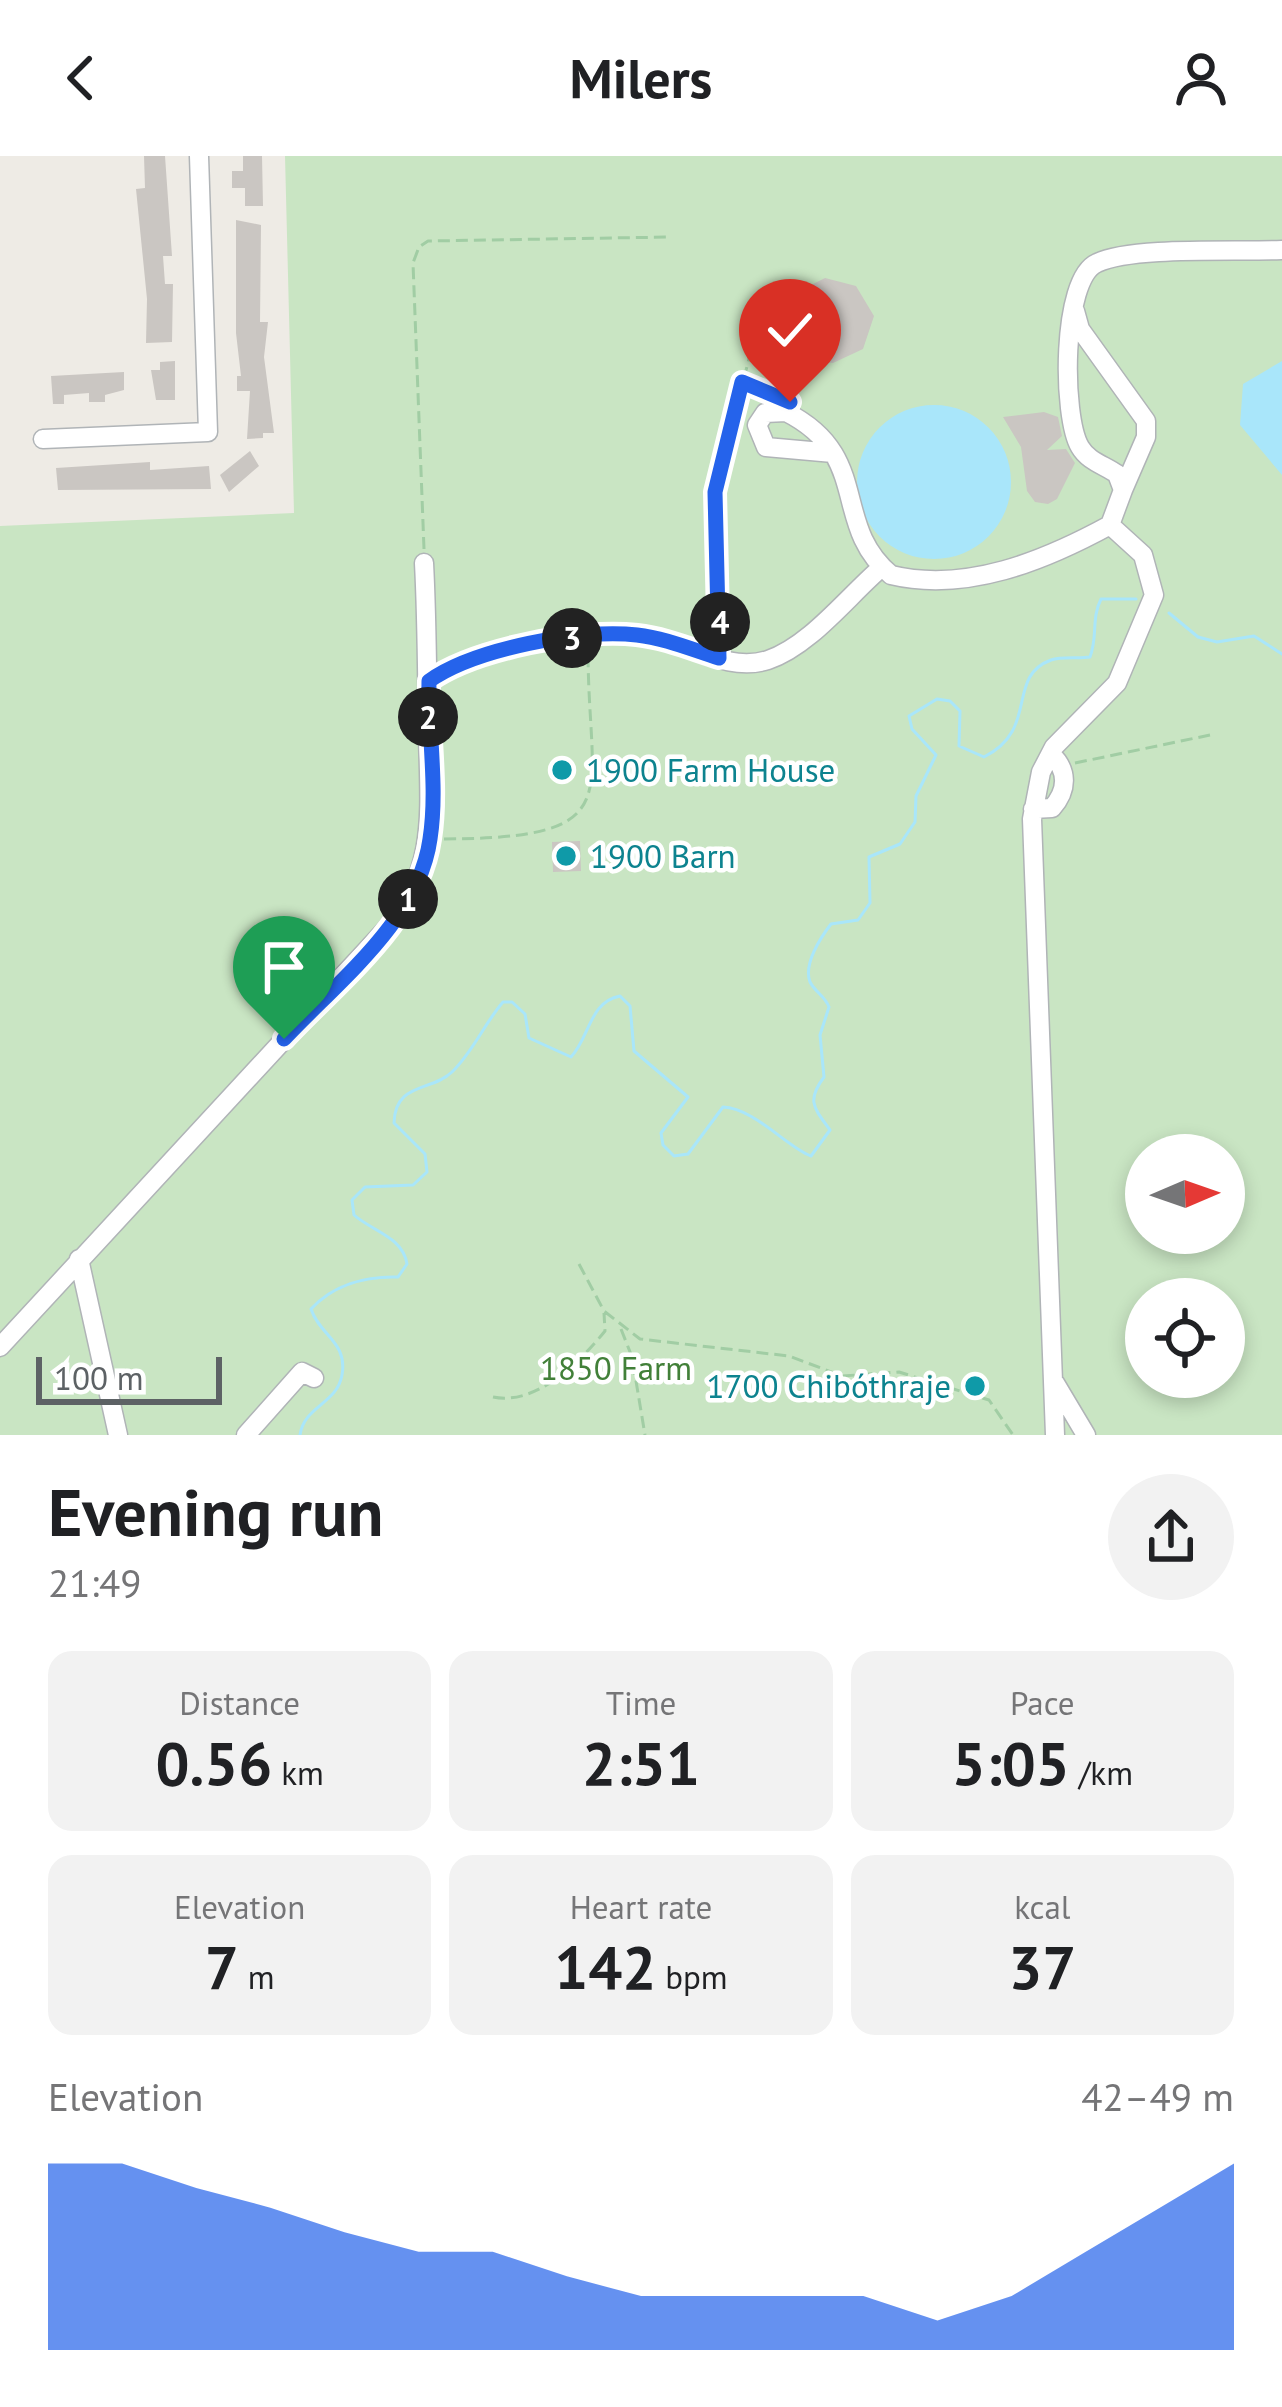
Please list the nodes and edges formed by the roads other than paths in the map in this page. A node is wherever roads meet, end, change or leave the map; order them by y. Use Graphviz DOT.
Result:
graph roads {
  1 [pos="199,156"];
  2 [pos="1282,250"];
  3 [pos="1071,300"];
  4 [pos="43,439"];
  5 [pos="1140,452"];
  6 [pos="833,453"];
  7 [pos="1105,466"];
  8 [pos="1123,490"];
  9 [pos="1110,525"];
  10 [pos="424,563"];
  11 [pos="882,567"];
  12 [pos="429,681"];
  13 [pos="79,1259"];
  14 [pos="0,1347"];
  15 [pos="1050,1370"];
  16 [pos="314,1378"];
  17 [pos="118,1435"];
  18 [pos="246,1435"];
  19 [pos="1055,1435"];
  20 [pos="1086,1435"];
  1 -- 4 [label="street"];
  2 -- 3 [label="street"];
  3 -- 5 [label="street"];
  3 -- 7 [label="street"];
  5 -- 7 [label="street"];
  5 -- 8 [label="street"];
  6 -- 6 [label="street"];
  6 -- 11 [label="street"];
  7 -- 8 [label="street"];
  8 -- 9 [label="street"];
  9 -- 11 [label="street"];
  9 -- 15 [label="street"];
  10 -- 12 [label="street"];
  11 -- 12 [label="street"];
  12 -- 13 [label="street"];
  13 -- 14 [label="street"];
  13 -- 17 [label="street"];
  15 -- 19 [label="street"];
  15 -- 20 [label="street"];
  16 -- 18 [label="street"];
}
